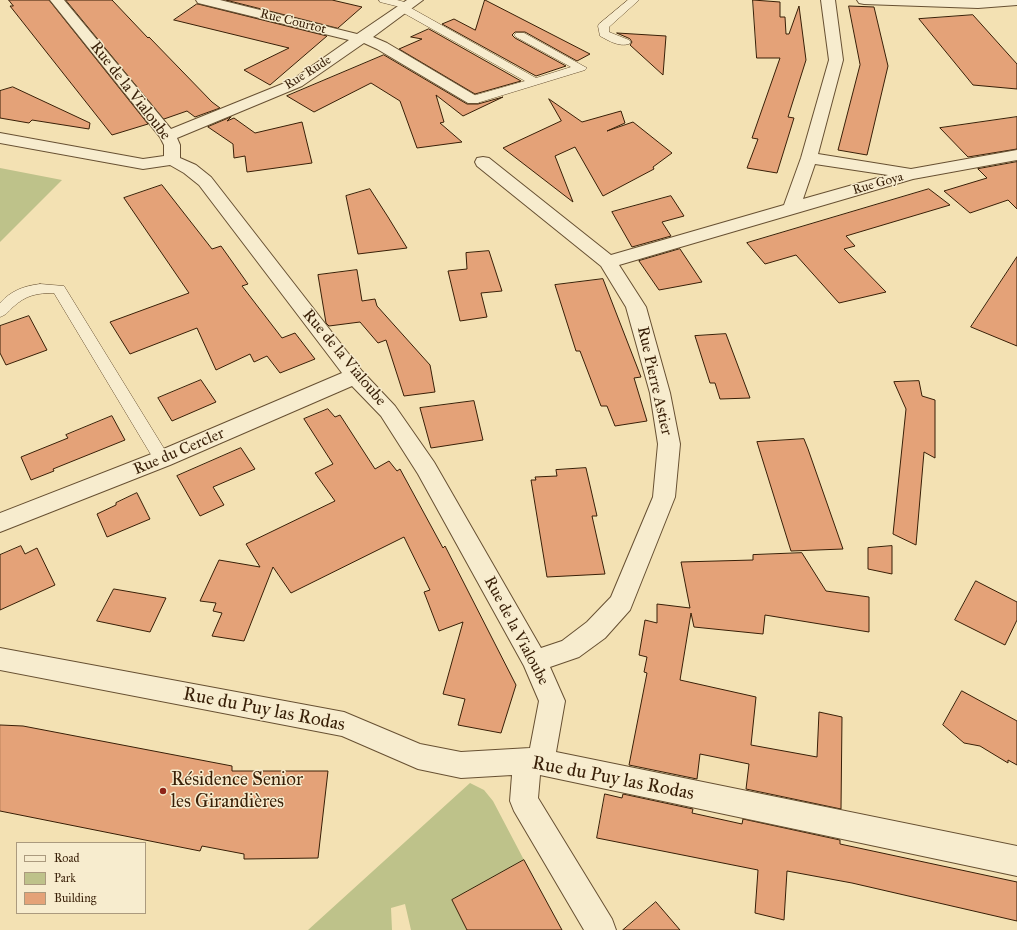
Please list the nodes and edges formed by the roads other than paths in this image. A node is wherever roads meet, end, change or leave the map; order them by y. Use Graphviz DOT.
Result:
graph roads {
  1 [pos="57,0"];
  2 [pos="203,0"];
  3 [pos="384,0"];
  4 [pos="634,0"];
  5 [pos="828,0"];
  6 [pos="864,0"];
  7 [pos="1017,1"];
  8 [pos="409,5"];
  9 [pos="520,36"];
  10 [pos="361,38"];
  11 [pos="625,42"];
  12 [pos="534,81"];
  13 [pos="473,100"];
  14 [pos="168,136"];
  15 [pos="0,138"];
  16 [pos="1017,156"];
  17 [pos="809,158"];
  18 [pos="172,160"];
  19 [pos="483,162"];
  20 [pos="911,174"];
  21 [pos="791,208"];
  22 [pos="608,262"];
  23 [pos="0,312"];
  24 [pos="355,376"];
  25 [pos="162,459"];
  26 [pos="0,523"];
  27 [pos="0,659"];
  28 [pos="535,661"];
  29 [pos="535,761"];
  30 [pos="1017,861"];
  31 [pos="601,930"];
  1 -- 14 [label="street, Rue de la Vialoube"];
  2 -- 10 [label="street, Rue Courtot"];
  3 -- 8 [label="lane"];
  4 -- 11 [label="lane"];
  5 -- 17 [label="street"];
  6 -- 7 [label="street"];
  8 -- 10 [label="street, Rue Rude"];
  8 -- 12 [label="lane"];
  9 -- 12 [label="lane"];
  10 -- 13 [label="street, Rue Courtot"];
  10 -- 14 [label="street, Rue Rude"];
  12 -- 13 [label="lane"];
  14 -- 18 [label="street, Rue de la Vialoube"];
  15 -- 18 [label="street"];
  16 -- 20 [label="street"];
  17 -- 20 [label="street, Rue Goya"];
  17 -- 21 [label="street"];
  18 -- 24 [label="street, Rue de la Vialoube"];
  19 -- 22 [label="street, Rue Pierre Astier"];
  20 -- 21 [label="street, Rue Goya"];
  21 -- 22 [label="street, Rue Goya"];
  22 -- 28 [label="street, Rue Pierre Astier"];
  23 -- 25 [label="lane"];
  24 -- 25 [label="street, Rue du Cercler"];
  24 -- 28 [label="street, Rue de la Vialoube"];
  25 -- 26 [label="street, Rue du Cercler"];
  27 -- 29 [label="street, Rue du Puy las Rodas"];
  28 -- 29 [label="street, Rue de la Vialoube"];
  29 -- 30 [label="street, Rue du Puy las Rodas"];
  29 -- 31 [label="street, Rue de la Vialoube"];
}
